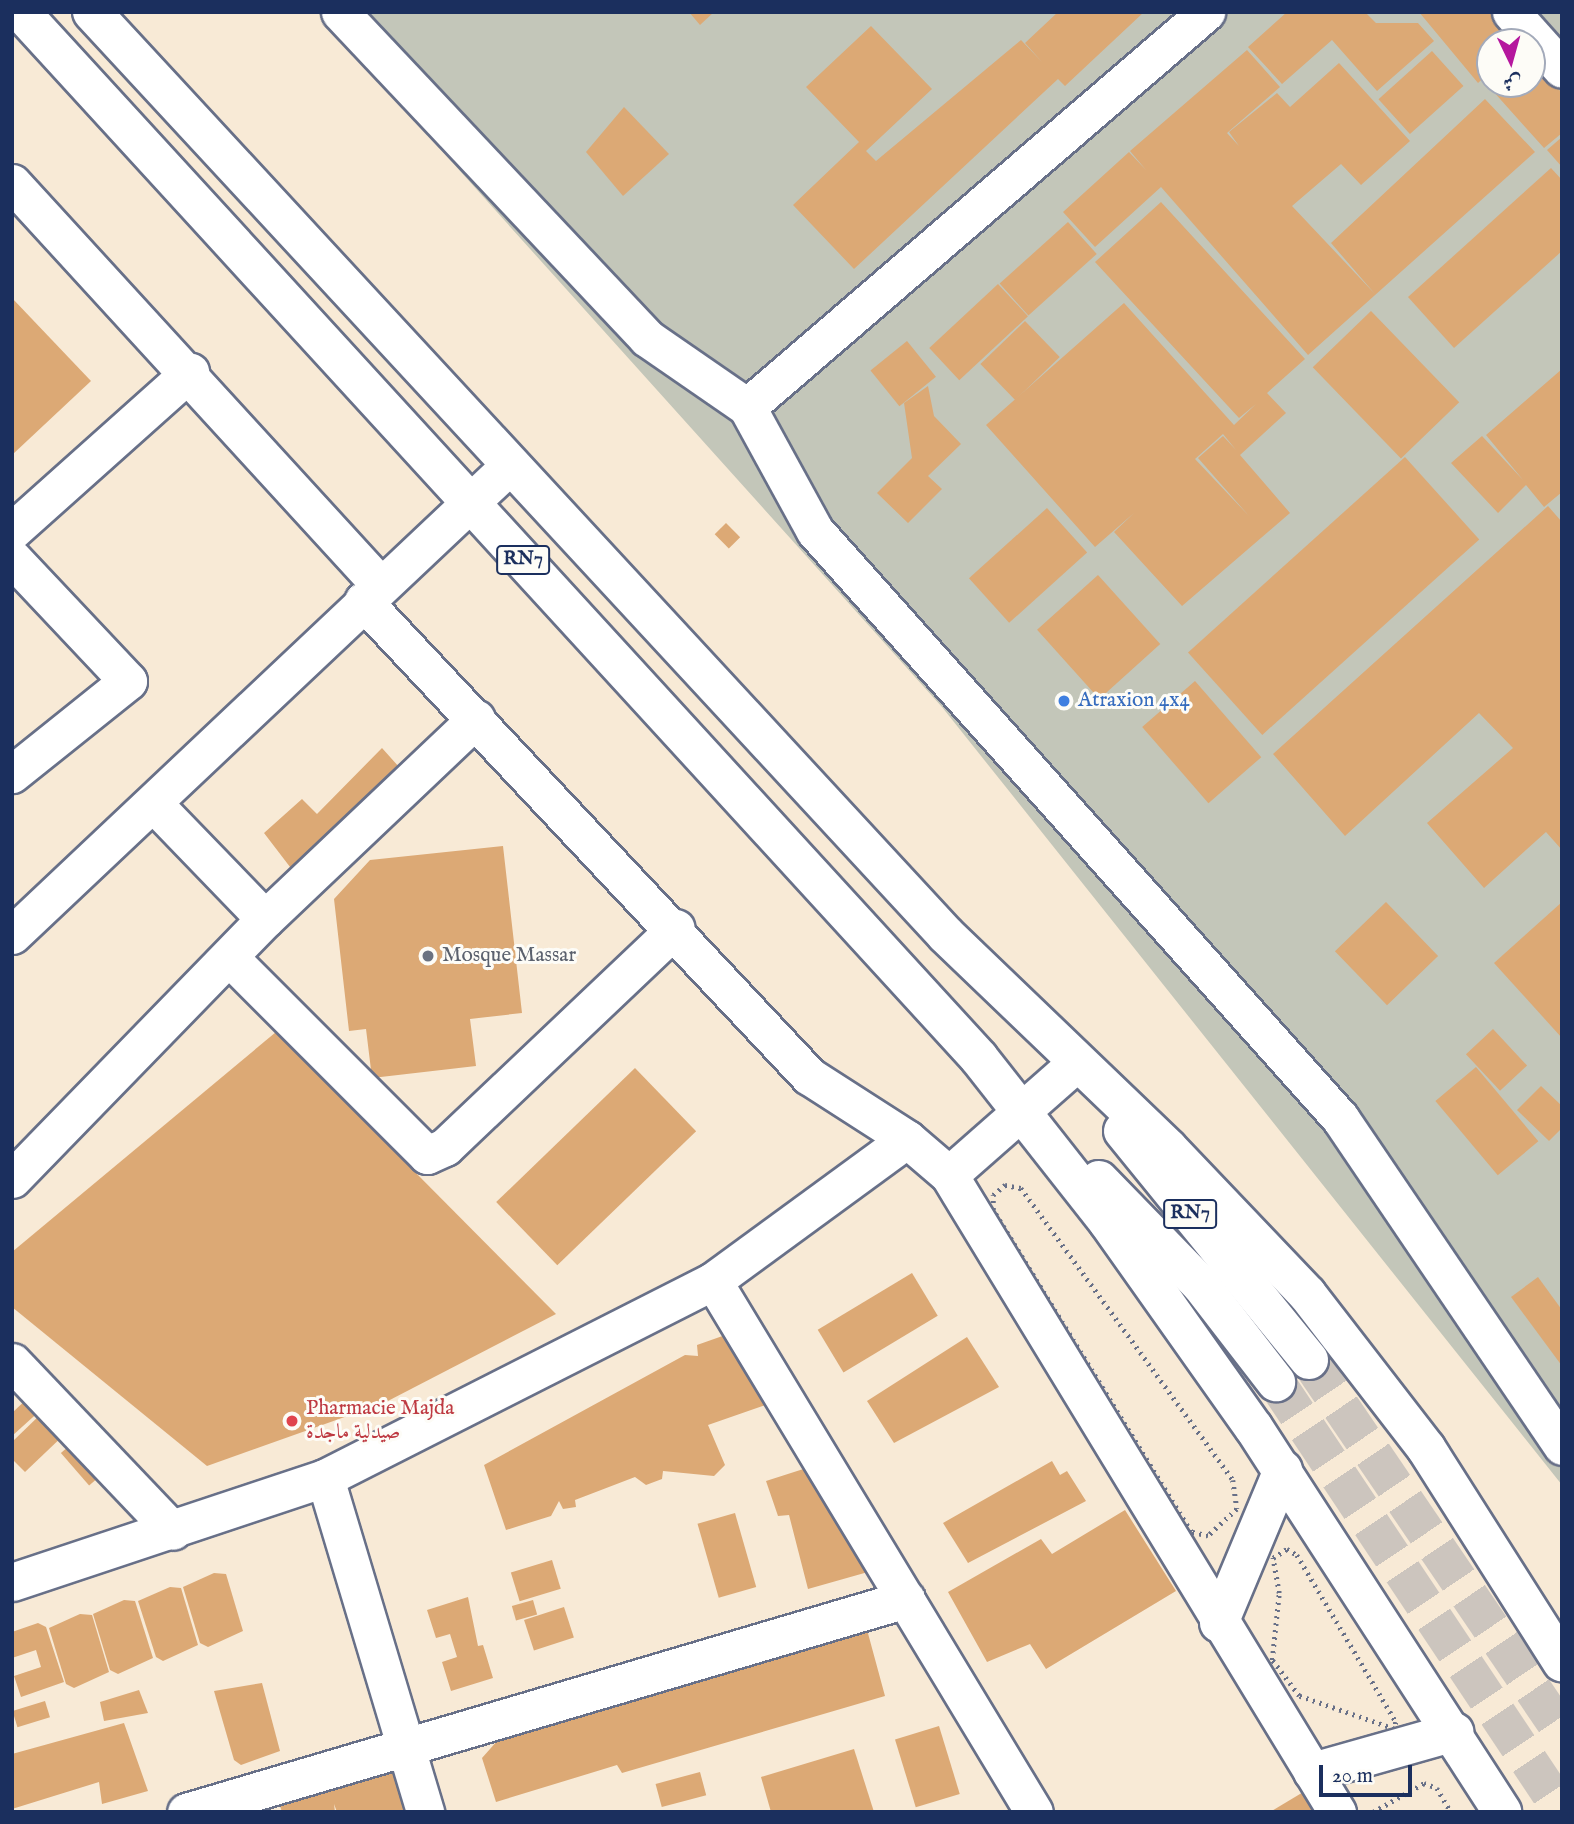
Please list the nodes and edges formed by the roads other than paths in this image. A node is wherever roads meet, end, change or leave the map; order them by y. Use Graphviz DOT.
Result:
graph roads {
  1 [pos="21,12"];
  2 [pos="92,12"];
  3 [pos="340,12"];
  4 [pos="1206,12"];
  5 [pos="1511,12"];
  6 [pos="1562,69"];
  7 [pos="12,183"];
  8 [pos="190,372"];
  9 [pos="747,407"];
  10 [pos="508,467"];
  11 [pos="470,503"];
  12 [pos="12,531"];
  13 [pos="12,558"];
  14 [pos="372,593"];
  15 [pos="476,719"];
  16 [pos="12,774"];
  17 [pos="153,803"];
  18 [pos="265,919"];
  19 [pos="676,928"];
  20 [pos="12,935"];
  21 [pos="229,957"];
  22 [pos="1076,1063"];
  23 [pos="1021,1112"];
  24 [pos="907,1139"];
  25 [pos="949,1175"];
  26 [pos="12,1179"];
  27 [pos="713,1281"];
  28 [pos="1310,1360"];
  29 [pos="12,1362"];
  30 [pos="1276,1382"];
  31 [pos="1562,1446"];
  32 [pos="1283,1470"];
  33 [pos="325,1478"];
  34 [pos="173,1531"];
  35 [pos="12,1582"];
  36 [pos="906,1599"];
  37 [pos="1219,1623"];
  38 [pos="1562,1662"];
  39 [pos="1454,1732"];
  40 [pos="407,1750"];
  41 [pos="1313,1772"];
  42 [pos="186,1812"];
  43 [pos="425,1812"];
  44 [pos="1034,1812"];
  45 [pos="1337,1812"];
  46 [pos="1502,1812"];
  1 -- 11 [label="highway, RN7"];
  2 -- 10 [label="highway, RN7"];
  3 -- 9 [label="street"];
  4 -- 9 [label="street"];
  5 -- 6 [label="street"];
  7 -- 8 [label="street"];
  8 -- 12 [label="street"];
  8 -- 14 [label="street"];
  9 -- 31 [label="street"];
  10 -- 11 [label="street"];
  10 -- 22 [label="highway, RN7"];
  11 -- 14 [label="street"];
  11 -- 23 [label="highway, RN7"];
  13 -- 16 [label="street"];
  14 -- 15 [label="street"];
  14 -- 17 [label="street"];
  15 -- 18 [label="street"];
  15 -- 19 [label="street"];
  17 -- 18 [label="street"];
  17 -- 20 [label="street"];
  18 -- 21 [label="street"];
  19 -- 21 [label="street"];
  19 -- 24 [label="street"];
  21 -- 26 [label="street"];
  22 -- 23 [label="street"];
  22 -- 28 [label="highway, RN7"];
  22 -- 38 [label="highway"];
  23 -- 25 [label="street"];
  23 -- 30 [label="highway, RN7"];
  23 -- 32 [label="highway"];
  24 -- 25 [label="street"];
  24 -- 27 [label="street"];
  25 -- 37 [label="street"];
  27 -- 33 [label="street"];
  27 -- 36 [label="street"];
  29 -- 34 [label="street"];
  32 -- 37 [label="highway"];
  32 -- 39 [label="highway"];
  33 -- 34 [label="street"];
  33 -- 40 [label="street"];
  34 -- 35 [label="street"];
  36 -- 40 [label="street"];
  36 -- 44 [label="street"];
  37 -- 41 [label="street"];
  39 -- 41 [label="highway"];
  39 -- 46 [label="highway"];
  40 -- 42 [label="street"];
  40 -- 43 [label="street"];
  41 -- 45 [label="street"];
}
